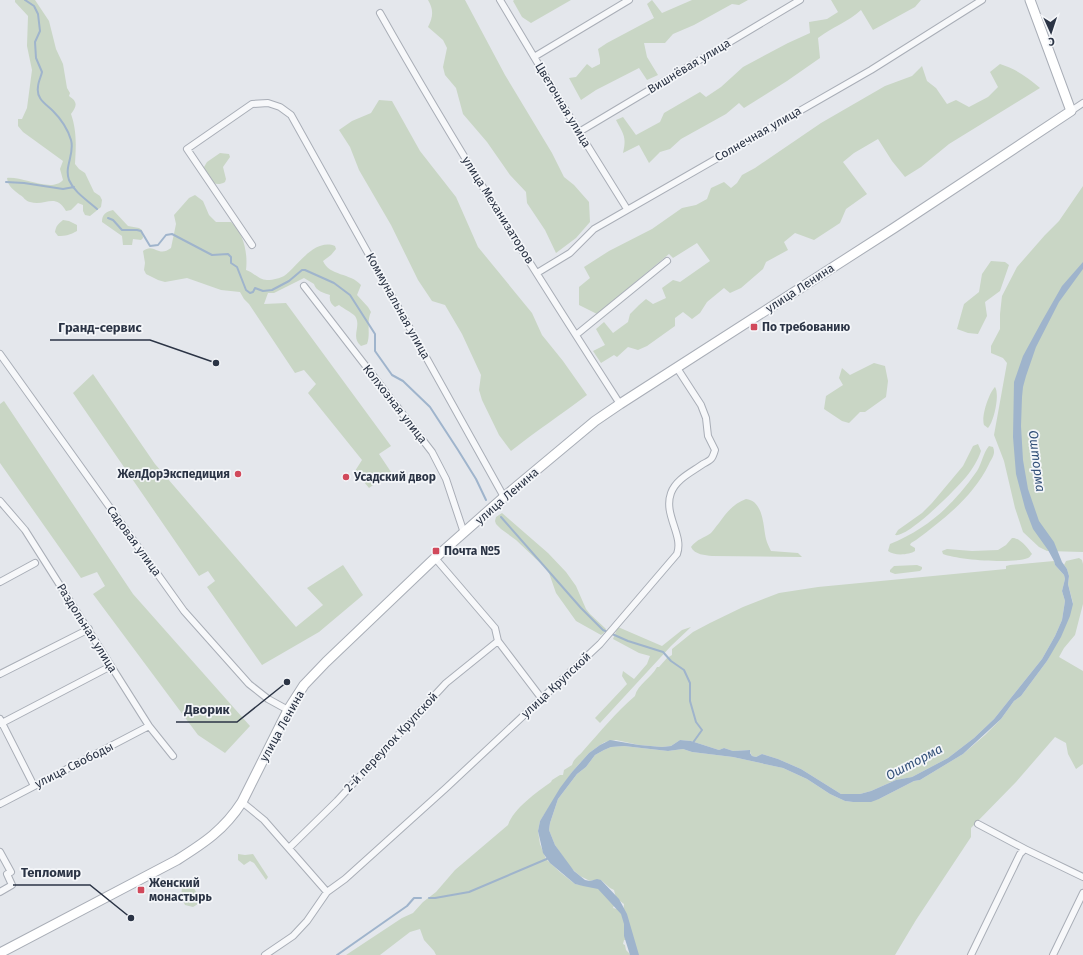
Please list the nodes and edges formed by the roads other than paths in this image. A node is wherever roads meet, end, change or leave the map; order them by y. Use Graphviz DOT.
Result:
graph roads {
  1 [pos="500,0"];
  2 [pos="629,0"];
  3 [pos="800,0"];
  4 [pos="982,0"];
  5 [pos="1030,0"];
  6 [pos="380,13"];
  7 [pos="534,57"];
  8 [pos="1083,103"];
  9 [pos="1071,111"];
  10 [pos="579,132"];
  11 [pos="627,209"];
  12 [pos="252,245"];
  13 [pos="667,261"];
  14 [pos="537,273"];
  15 [pos="304,286"];
  16 [pos="576,335"];
  17 [pos="0,354"];
  18 [pos="7,364"];
  19 [pos="0,367"];
  20 [pos="677,368"];
  21 [pos="620,404"];
  22 [pos="504,497"];
  23 [pos="0,501"];
  24 [pos="464,533"];
  25 [pos="436,558"];
  26 [pos="35,563"];
  27 [pos="0,582"];
  28 [pos="89,629"];
  29 [pos="498,641"];
  30 [pos="111,666"];
  31 [pos="0,674"];
  32 [pos="542,699"];
  33 [pos="288,710"];
  34 [pos="1,722"];
  35 [pos="149,726"];
  36 [pos="173,756"];
  37 [pos="34,786"];
  38 [pos="242,802"];
  39 [pos="0,804"];
  40 [pos="978,824"];
  41 [pos="290,848"];
  42 [pos="1025,849"];
  43 [pos="0,852"];
  44 [pos="1083,877"];
  45 [pos="0,892"];
  46 [pos="327,892"];
  47 [pos="1083,893"];
  48 [pos="0,953"];
  49 [pos="266,955"];
  50 [pos="971,955"];
  51 [pos="1053,955"];
  1 -- 7 [label="street, Цветочная улица"];
  2 -- 7 [label="street"];
  3 -- 10 [label="street, Вишнёвая улица"];
  4 -- 11 [label="street, Солнечная улица"];
  5 -- 9 [label="street"];
  6 -- 14 [label="street, улица Механизаторов"];
  7 -- 10 [label="street, Цветочная улица"];
  8 -- 9 [label="street, улица Ленина"];
  9 -- 20 [label="street, улица Ленина"];
  10 -- 11 [label="street, Цветочная улица"];
  11 -- 14 [label="street, Солнечная улица"];
  12 -- 22 [label="street, Коммунальная улица"];
  13 -- 16 [label="street"];
  14 -- 16 [label="street, улица Механизаторов"];
  15 -- 24 [label="street, Колхозная улица"];
  16 -- 21 [label="street, улица Механизаторов"];
  17 -- 18 [label="street, Садовая улица"];
  18 -- 19 [label="street"];
  18 -- 33 [label="street, Садовая улица"];
  20 -- 21 [label="street, улица Ленина"];
  20 -- 32 [label="street, улица Крупской"];
  21 -- 22 [label="street, улица Ленина"];
  22 -- 24 [label="street, улица Ленина"];
  23 -- 28 [label="street, Раздольная улица"];
  24 -- 25 [label="street, улица Ленина"];
  25 -- 29 [label="street"];
  25 -- 33 [label="street, улица Ленина"];
  26 -- 27 [label="street"];
  28 -- 30 [label="street, Раздольная улица"];
  28 -- 31 [label="street"];
  29 -- 32 [label="street"];
  29 -- 41 [label="street, 2-й переулок Крупской"];
  30 -- 34 [label="street"];
  30 -- 35 [label="street, Раздольная улица"];
  32 -- 46 [label="street, улица Крупской"];
  33 -- 38 [label="street, улица Ленина"];
  34 -- 37 [label="street"];
  35 -- 36 [label="street, Раздольная улица"];
  35 -- 37 [label="street, улица Свободы"];
  37 -- 39 [label="street, улица Свободы"];
  38 -- 41 [label="street"];
  38 -- 48 [label="street, улица Ленина"];
  40 -- 42 [label="street"];
  41 -- 46 [label="street"];
  42 -- 44 [label="street"];
  42 -- 50 [label="street"];
  43 -- 45 [label="street"];
  46 -- 49 [label="street, улица Крупской"];
  47 -- 51 [label="street"];
}
